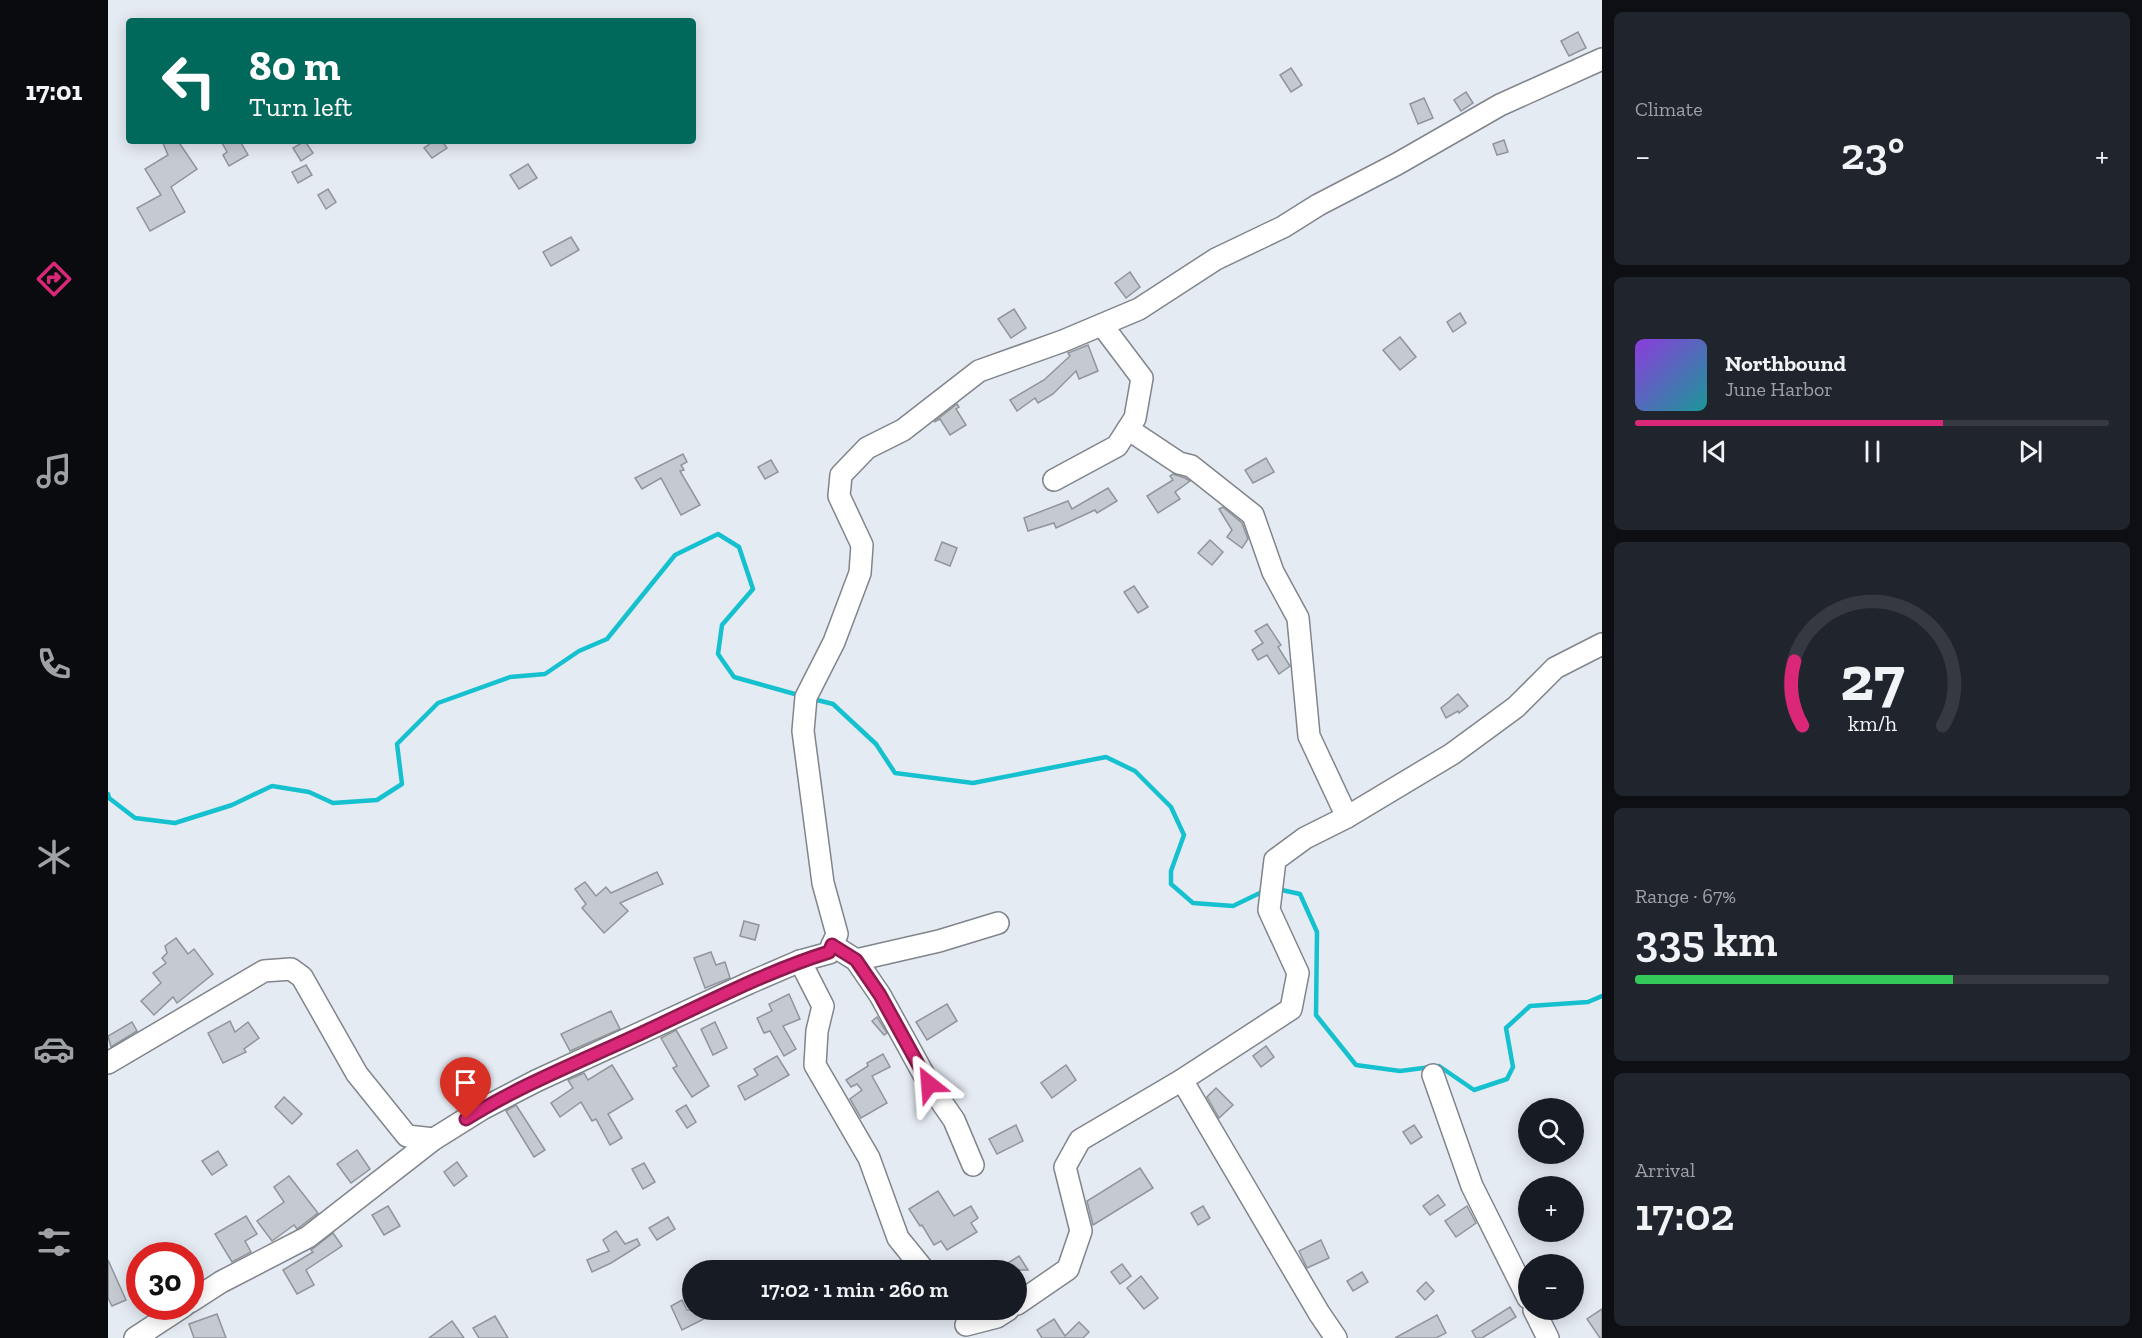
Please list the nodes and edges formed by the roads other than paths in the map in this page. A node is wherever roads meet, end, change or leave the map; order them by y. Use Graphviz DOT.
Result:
graph roads {
  1 [pos="1602,59"];
  2 [pos="1102,325"];
  3 [pos="1128,429"];
  4 [pos="1054,480"];
  5 [pos="1602,644"];
  6 [pos="1347,817"];
  7 [pos="998,923"];
  8 [pos="832,945"];
  9 [pos="856,960"];
  10 [pos="800,961"];
  11 [pos="108,1063"];
  12 [pos="1433,1075"];
  13 [pos="1182,1080"];
  14 [pos="434,1139"];
  15 [pos="973,1165"];
  16 [pos="916,1260"];
  17 [pos="1518,1279"];
  18 [pos="204,1293"];
  19 [pos="1027,1297"];
  20 [pos="163,1320"];
  21 [pos="983,1320"];
  22 [pos="1539,1320"];
  23 [pos="964,1324"];
  24 [pos="135,1338"];
  25 [pos="1336,1338"];
  26 [pos="1548,1338"];
  1 -- 2 [label="street"];
  2 -- 3 [label="street"];
  2 -- 8 [label="street"];
  3 -- 4 [label="street"];
  3 -- 6 [label="street"];
  5 -- 6 [label="street"];
  6 -- 13 [label="street"];
  7 -- 9 [label="street"];
  8 -- 9 [label="street"];
  8 -- 10 [label="street"];
  9 -- 15 [label="street"];
  10 -- 14 [label="street"];
  10 -- 16 [label="street"];
  11 -- 14 [label="street"];
  12 -- 17 [label="street"];
  13 -- 19 [label="street"];
  13 -- 25 [label="street"];
  14 -- 18 [label="street"];
  20 -- 24 [label="street"];
  21 -- 23 [label="street"];
  22 -- 26 [label="street"];
}
